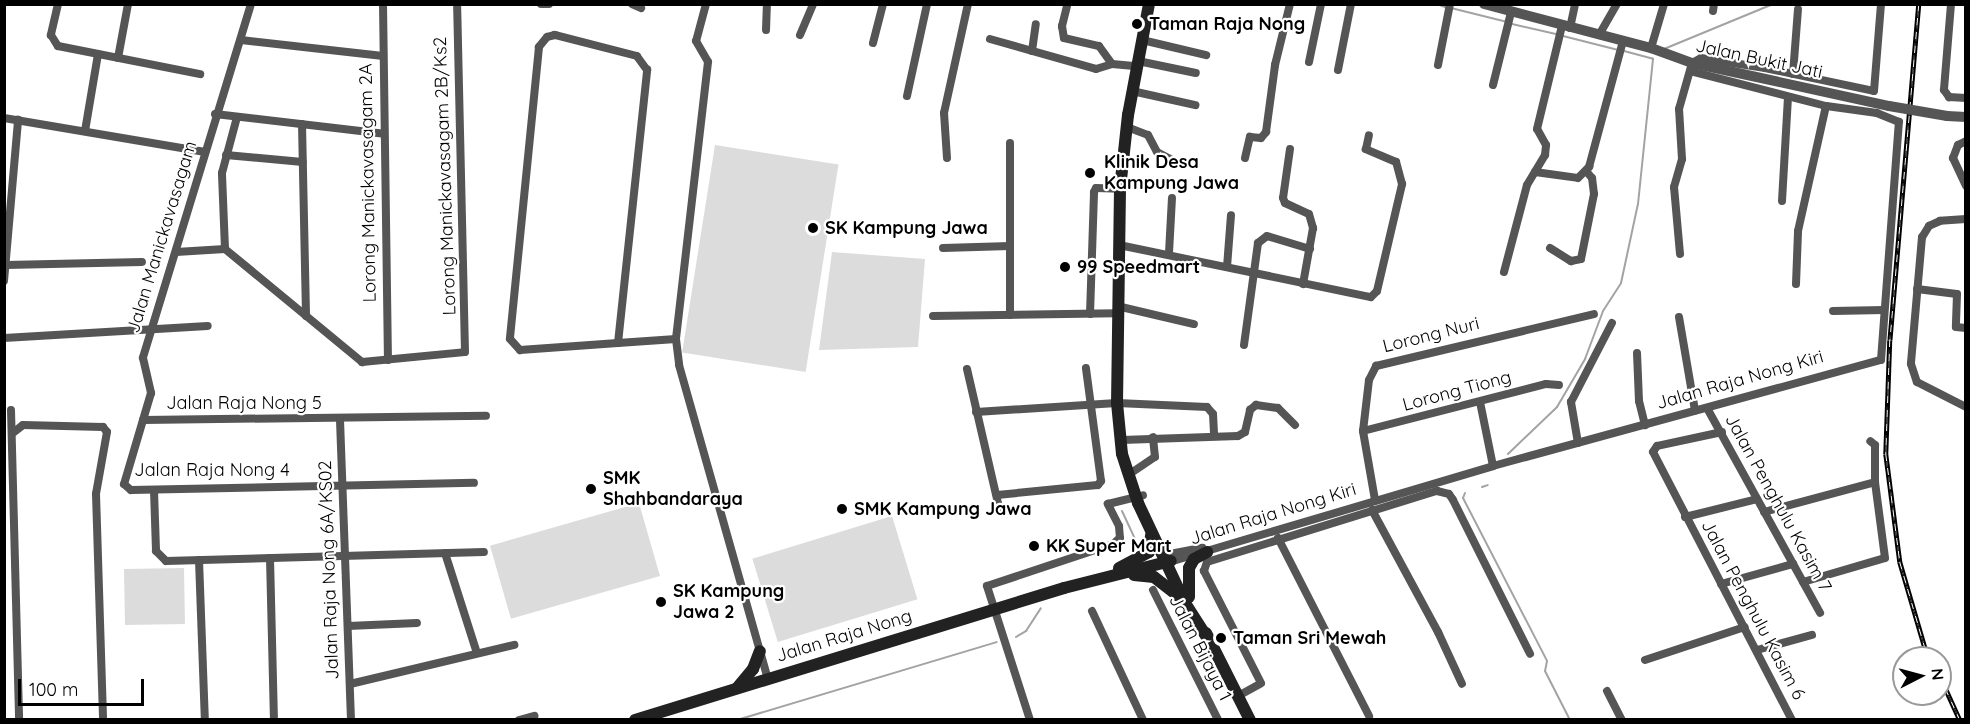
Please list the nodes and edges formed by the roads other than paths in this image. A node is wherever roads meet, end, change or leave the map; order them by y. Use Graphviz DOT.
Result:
graph roads {
  1 [pos="58,4"];
  2 [pos="128,4"];
  3 [pos="251,4"];
  4 [pos="383,4"];
  5 [pos="457,4"];
  6 [pos="632,4"];
  7 [pos="706,4"];
  8 [pos="766,4"];
  9 [pos="813,4"];
  10 [pos="883,4"];
  11 [pos="927,4"];
  12 [pos="968,4"];
  13 [pos="1149,4"];
  14 [pos="1290,4"];
  15 [pos="1321,4"];
  16 [pos="1351,4"];
  17 [pos="1484,4"];
  18 [pos="1575,4"];
  19 [pos="1617,4"];
  20 [pos="1664,4"];
  21 [pos="1881,4"];
  22 [pos="1951,4"];
  23 [pos="1067,6"];
  24 [pos="640,8"];
  25 [pos="1449,8"];
  26 [pos="1798,9"];
  27 [pos="1509,19"];
  28 [pos="1036,24"];
  29 [pos="1566,27"];
  30 [pos="766,30"];
  31 [pos="800,35"];
  32 [pos="1599,35"];
  33 [pos="990,39"];
  34 [pos="241,40"];
  35 [pos="1142,40"];
  36 [pos="873,43"];
  37 [pos="1621,48"];
  38 [pos="1653,49"];
  39 [pos="1032,51"];
  40 [pos="98,54"];
  41 [pos="1206,55"];
  42 [pos="383,56"];
  43 [pos="118,58"];
  44 [pos="1309,62"];
  45 [pos="1112,64"];
  46 [pos="1137,64"];
  47 [pos="1438,65"];
  48 [pos="1691,67"];
  49 [pos="1338,70"];
  50 [pos="1196,73"];
  51 [pos="200,74"];
  52 [pos="1793,74"];
  53 [pos="1492,85"];
  54 [pos="1132,91"];
  55 [pos="907,96"];
  56 [pos="1788,98"];
  57 [pos="1965,98"];
  58 [pos="1195,105"];
  59 [pos="1826,106"];
  60 [pos="215,114"];
  61 [pos="237,117"];
  62 [pos="1965,117"];
  63 [pos="4,118"];
  64 [pos="18,120"];
  65 [pos="302,124"];
  66 [pos="1126,127"];
  67 [pos="85,131"];
  68 [pos="384,134"];
  69 [pos="1369,135"];
  70 [pos="1965,141"];
  71 [pos="1010,143"];
  72 [pos="1290,149"];
  73 [pos="205,152"];
  74 [pos="226,155"];
  75 [pos="947,158"];
  76 [pos="1245,158"];
  77 [pos="303,162"];
  78 [pos="1178,163"];
  79 [pos="1586,171"];
  80 [pos="1534,172"];
  81 [pos="1965,186"];
  82 [pos="9,188"];
  83 [pos="1120,189"];
  84 [pos="1172,198"];
  85 [pos="1782,201"];
  86 [pos="1231,215"];
  87 [pos="1965,219"];
  88 [pos="1119,245"];
  89 [pos="1010,246"];
  90 [pos="943,248"];
  91 [pos="1550,248"];
  92 [pos="225,249"];
  93 [pos="1310,249"];
  94 [pos="176,252"];
  95 [pos="1169,253"];
  96 [pos="1680,254"];
  97 [pos="142,262"];
  98 [pos="6,265"];
  99 [pos="1227,267"];
  100 [pos="1504,272"];
  101 [pos="1252,273"];
  102 [pos="4,281"];
  103 [pos="1303,284"];
  104 [pos="1796,285"];
  105 [pos="1917,289"];
  106 [pos="1117,310"];
  107 [pos="1884,310"];
  108 [pos="1833,311"];
  109 [pos="1090,314"];
  110 [pos="1594,314"];
  111 [pos="1010,315"];
  112 [pos="306,316"];
  113 [pos="933,316"];
  114 [pos="1679,316"];
  115 [pos="1612,323"];
  116 [pos="1194,324"];
  117 [pos="208,326"];
  118 [pos="1965,328"];
  119 [pos="152,329"];
  120 [pos="4,338"];
  121 [pos="676,339"];
  122 [pos="618,344"];
  123 [pos="1244,345"];
  124 [pos="1637,353"];
  125 [pos="388,360"];
  126 [pos="1086,368"];
  127 [pos="967,369"];
  128 [pos="1559,385"];
  129 [pos="1480,402"];
  130 [pos="1117,403"];
  131 [pos="1089,405"];
  132 [pos="1965,407"];
  133 [pos="1707,408"];
  134 [pos="11,410"];
  135 [pos="1695,411"];
  136 [pos="976,412"];
  137 [pos="486,416"];
  138 [pos="143,420"];
  139 [pos="342,420"];
  140 [pos="1295,425"];
  141 [pos="1645,425"];
  142 [pos="1363,430"];
  143 [pos="14,432"];
  144 [pos="1722,432"];
  145 [pos="1214,436"];
  146 [pos="1153,437"];
  147 [pos="1870,441"];
  148 [pos="1122,443"];
  149 [pos="1578,443"];
  150 [pos="1493,466"];
  151 [pos="1134,471"];
  152 [pos="124,479"];
  153 [pos="1875,482"];
  154 [pos="474,483"];
  155 [pos="343,486"];
  156 [pos="154,490"];
  157 [pos="997,495"];
  158 [pos="1139,496"];
  159 [pos="1757,499"];
  160 [pos="1375,500"];
  161 [pos="1372,510"];
  162 [pos="1000,512"];
  163 [pos="1764,512"];
  164 [pos="1685,517"];
  165 [pos="1149,525"];
  166 [pos="1278,538"];
  167 [pos="1223,545"];
  168 [pos="484,552"];
  169 [pos="1207,552"];
  170 [pos="445,553"];
  171 [pos="345,556"];
  172 [pos="270,558"];
  173 [pos="1168,558"];
  174 [pos="199,560"];
  175 [pos="1793,564"];
  176 [pos="1120,572"];
  177 [pos="1803,582"];
  178 [pos="1721,584"];
  179 [pos="1153,590"];
  180 [pos="1187,600"];
  181 [pos="996,609"];
  182 [pos="1092,611"];
  183 [pos="1820,613"];
  184 [pos="417,623"];
  185 [pos="348,626"];
  186 [pos="1745,627"];
  187 [pos="1812,635"];
  188 [pos="514,645"];
  189 [pos="1757,650"];
  190 [pos="760,651"];
  191 [pos="477,653"];
  192 [pos="1530,654"];
  193 [pos="1645,660"];
  194 [pos="768,679"];
  195 [pos="350,684"];
  196 [pos="1462,684"];
  197 [pos="736,689"];
  198 [pos="1607,691"];
  199 [pos="1238,696"];
  200 [pos="534,716"];
  201 [pos="1370,716"];
  202 [pos="19,720"];
  203 [pos="104,720"];
  204 [pos="205,720"];
  205 [pos="274,720"];
  206 [pos="351,720"];
  207 [pos="519,720"];
  208 [pos="635,720"];
  209 [pos="1030,720"];
  210 [pos="1143,720"];
  211 [pos="1218,720"];
  212 [pos="1250,720"];
  213 [pos="1622,720"];
  214 [pos="1792,720"];
  1 -- 40 [label="street"];
  2 -- 43 [label="street"];
  3 -- 34 [label="street, Jalan Manickavasagam"];
  4 -- 42 [label="street, Lorong Manickavasagam 2A"];
  5 -- 125 [label="street, Lorong Manickavasagam 2B/Ks2"];
  6 -- 24 [label="street"];
  7 -- 121 [label="street"];
  8 -- 30 [label="street"];
  9 -- 31 [label="street"];
  10 -- 36 [label="street"];
  11 -- 55 [label="street"];
  12 -- 75 [label="street"];
  13 -- 35 [label="main road"];
  14 -- 76 [label="street"];
  15 -- 44 [label="street"];
  16 -- 49 [label="street"];
  17 -- 27 [label="street, Jalan Bukit Jati"];
  18 -- 29 [label="street"];
  19 -- 32 [label="street"];
  20 -- 38 [label="street"];
  21 -- 52 [label="street"];
  22 -- 57 [label="street"];
  23 -- 45 [label="street"];
  25 -- 47 [label="street"];
  26 -- 52 [label="street"];
  27 -- 29 [label="street, Jalan Bukit Jati"];
  27 -- 53 [label="street"];
  28 -- 39 [label="street"];
  29 -- 32 [label="street, Jalan Bukit Jati"];
  29 -- 80 [label="street"];
  32 -- 37 [label="street, Jalan Bukit Jati"];
  33 -- 39 [label="street"];
  34 -- 42 [label="street"];
  34 -- 60 [label="street, Jalan Manickavasagam"];
  35 -- 41 [label="street"];
  35 -- 46 [label="main road"];
  37 -- 38 [label="street, Jalan Bukit Jati"];
  37 -- 79 [label="street"];
  38 -- 48 [label="street, Jalan Bukit Jati"];
  39 -- 45 [label="street"];
  40 -- 43 [label="street"];
  40 -- 67 [label="street"];
  42 -- 68 [label="street, Lorong Manickavasagam 2A"];
  43 -- 51 [label="street"];
  45 -- 46 [label="street"];
  46 -- 50 [label="street"];
  46 -- 54 [label="main road"];
  48 -- 52 [label="street"];
  48 -- 56 [label="street, Jalan Raja Nong Kiri"];
  48 -- 62 [label="street, Jalan Bukit Jati, bridge"];
  48 -- 96 [label="street"];
  54 -- 58 [label="street"];
  54 -- 66 [label="main road"];
  56 -- 59 [label="street, Jalan Raja Nong Kiri"];
  56 -- 85 [label="street"];
  59 -- 104 [label="street"];
  59 -- 107 [label="street, Jalan Raja Nong Kiri"];
  60 -- 61 [label="street"];
  60 -- 73 [label="street, Jalan Manickavasagam"];
  61 -- 65 [label="street"];
  61 -- 74 [label="street"];
  63 -- 64 [label="street"];
  64 -- 67 [label="street"];
  64 -- 82 [label="street"];
  65 -- 68 [label="street"];
  65 -- 77 [label="street"];
  66 -- 78 [label="street"];
  66 -- 83 [label="main road"];
  67 -- 73 [label="street"];
  68 -- 125 [label="street, Lorong Manickavasagam 2A"];
  69 -- 103 [label="street"];
  70 -- 81 [label="street"];
  71 -- 89 [label="street"];
  72 -- 93 [label="street"];
  73 -- 94 [label="street, Jalan Manickavasagam"];
  74 -- 77 [label="street"];
  74 -- 92 [label="street"];
  77 -- 112 [label="street"];
  79 -- 80 [label="street"];
  79 -- 91 [label="street"];
  80 -- 100 [label="street"];
  82 -- 98 [label="street"];
  83 -- 88 [label="main road"];
  83 -- 109 [label="street"];
  84 -- 95 [label="street"];
  86 -- 99 [label="street"];
  87 -- 105 [label="street"];
  88 -- 95 [label="street"];
  88 -- 106 [label="main road"];
  89 -- 90 [label="street"];
  89 -- 111 [label="street"];
  92 -- 94 [label="street"];
  92 -- 112 [label="street"];
  93 -- 101 [label="street"];
  93 -- 103 [label="street"];
  94 -- 119 [label="street, Jalan Manickavasagam"];
  95 -- 99 [label="street"];
  97 -- 98 [label="street"];
  98 -- 102 [label="street"];
  99 -- 101 [label="street"];
  101 -- 103 [label="street"];
  101 -- 123 [label="street"];
  105 -- 118 [label="street"];
  105 -- 132 [label="street"];
  106 -- 109 [label="street"];
  106 -- 116 [label="street"];
  106 -- 130 [label="main road"];
  107 -- 108 [label="street"];
  107 -- 133 [label="street, Jalan Raja Nong Kiri"];
  109 -- 111 [label="street"];
  110 -- 142 [label="street, Lorong Nuri"];
  111 -- 113 [label="street"];
  112 -- 125 [label="street"];
  114 -- 135 [label="street"];
  115 -- 149 [label="street"];
  117 -- 119 [label="street"];
  119 -- 120 [label="street"];
  119 -- 138 [label="street, Jalan Manickavasagam"];
  121 -- 122 [label="street"];
  121 -- 190 [label="street"];
  122 -- 122 [label="street"];
  124 -- 141 [label="street"];
  126 -- 131 [label="street"];
  127 -- 136 [label="street"];
  128 -- 129 [label="street, Lorong Tiong"];
  129 -- 142 [label="street, Lorong Tiong"];
  129 -- 150 [label="street"];
  130 -- 131 [label="street"];
  130 -- 145 [label="street"];
  130 -- 148 [label="main road"];
  131 -- 136 [label="street"];
  131 -- 157 [label="street"];
  133 -- 135 [label="street, Jalan Raja Nong Kiri"];
  133 -- 144 [label="street, Jalan Penghulu Kasim 7"];
  134 -- 143 [label="street"];
  135 -- 141 [label="street, Jalan Raja Nong Kiri"];
  136 -- 157 [label="street"];
  137 -- 139 [label="street, Jalan Raja Nong 5"];
  138 -- 139 [label="street, Jalan Raja Nong 5"];
  138 -- 152 [label="street, Jalan Manickavasagam"];
  139 -- 155 [label="street, Jalan Raja Nong 6A/KS02"];
  140 -- 145 [label="street"];
  141 -- 149 [label="street, Jalan Raja Nong Kiri"];
  142 -- 160 [label="street, Lorong Nuri"];
  143 -- 202 [label="street"];
  143 -- 203 [label="street"];
  144 -- 159 [label="street, Jalan Penghulu Kasim 7"];
  144 -- 164 [label="street, Jalan Penghulu Kasim 6"];
  145 -- 146 [label="street"];
  146 -- 148 [label="street"];
  146 -- 151 [label="street"];
  147 -- 153 [label="street"];
  148 -- 151 [label="main road"];
  148 -- 158 [label="main road"];
  149 -- 150 [label="street, Jalan Raja Nong Kiri"];
  150 -- 160 [label="street, Jalan Raja Nong Kiri"];
  151 -- 158 [label="main road"];
  152 -- 156 [label="street, Jalan Raja Nong 4"];
  153 -- 163 [label="street"];
  153 -- 177 [label="street"];
  154 -- 155 [label="street, Jalan Raja Nong 4"];
  155 -- 156 [label="street, Jalan Raja Nong 4"];
  155 -- 171 [label="street, Jalan Raja Nong 6A/KS02"];
  156 -- 174 [label="street"];
  157 -- 162 [label="street"];
  158 -- 165 [label="main road"];
  158 -- 173 [label="main road"];
  158 -- 181 [label="street"];
  159 -- 163 [label="street, Jalan Penghulu Kasim 7"];
  159 -- 164 [label="street"];
  160 -- 167 [label="street, Jalan Raja Nong Kiri"];
  161 -- 166 [label="street"];
  161 -- 192 [label="street"];
  161 -- 196 [label="street"];
  163 -- 175 [label="street, Jalan Penghulu Kasim 7"];
  164 -- 178 [label="street, Jalan Penghulu Kasim 6"];
  165 -- 173 [label="main road"];
  165 -- 176 [label="main road"];
  166 -- 199 [label="street"];
  166 -- 201 [label="street"];
  167 -- 169 [label="street, Jalan Raja Nong Kiri"];
  167 -- 173 [label="street"];
  168 -- 170 [label="street"];
  169 -- 173 [label="street, Jalan Raja Nong Kiri"];
  169 -- 180 [label="main road"];
  170 -- 171 [label="street"];
  170 -- 191 [label="street"];
  171 -- 172 [label="street"];
  171 -- 185 [label="street, Jalan Raja Nong 6A/KS02"];
  172 -- 174 [label="street"];
  172 -- 205 [label="street"];
  173 -- 176 [label="main road, Jalan Raja Nong"];
  173 -- 180 [label="main road"];
  174 -- 204 [label="street"];
  175 -- 177 [label="street, Jalan Penghulu Kasim 7"];
  175 -- 178 [label="street"];
  176 -- 180 [label="main road"];
  176 -- 181 [label="main road, Jalan Raja Nong"];
  177 -- 183 [label="street, Jalan Penghulu Kasim 7"];
  178 -- 186 [label="street, Jalan Penghulu Kasim 6"];
  179 -- 211 [label="street, Jalan Bijaya 1"];
  180 -- 199 [label="main road"];
  181 -- 194 [label="main road, Jalan Raja Nong"];
  181 -- 209 [label="street"];
  182 -- 210 [label="street"];
  184 -- 185 [label="street"];
  185 -- 195 [label="street, Jalan Raja Nong 6A/KS02"];
  186 -- 189 [label="street, Jalan Penghulu Kasim 6"];
  186 -- 193 [label="street"];
  187 -- 189 [label="street"];
  188 -- 191 [label="street"];
  189 -- 214 [label="street, Jalan Penghulu Kasim 6"];
  190 -- 194 [label="street"];
  190 -- 197 [label="main road"];
  191 -- 195 [label="street"];
  194 -- 197 [label="main road, Jalan Raja Nong"];
  195 -- 206 [label="street, Jalan Raja Nong 6A/KS02"];
  197 -- 208 [label="main road, Jalan Raja Nong"];
  198 -- 213 [label="street"];
  199 -- 212 [label="main road"];
  200 -- 207 [label="street"];
}
